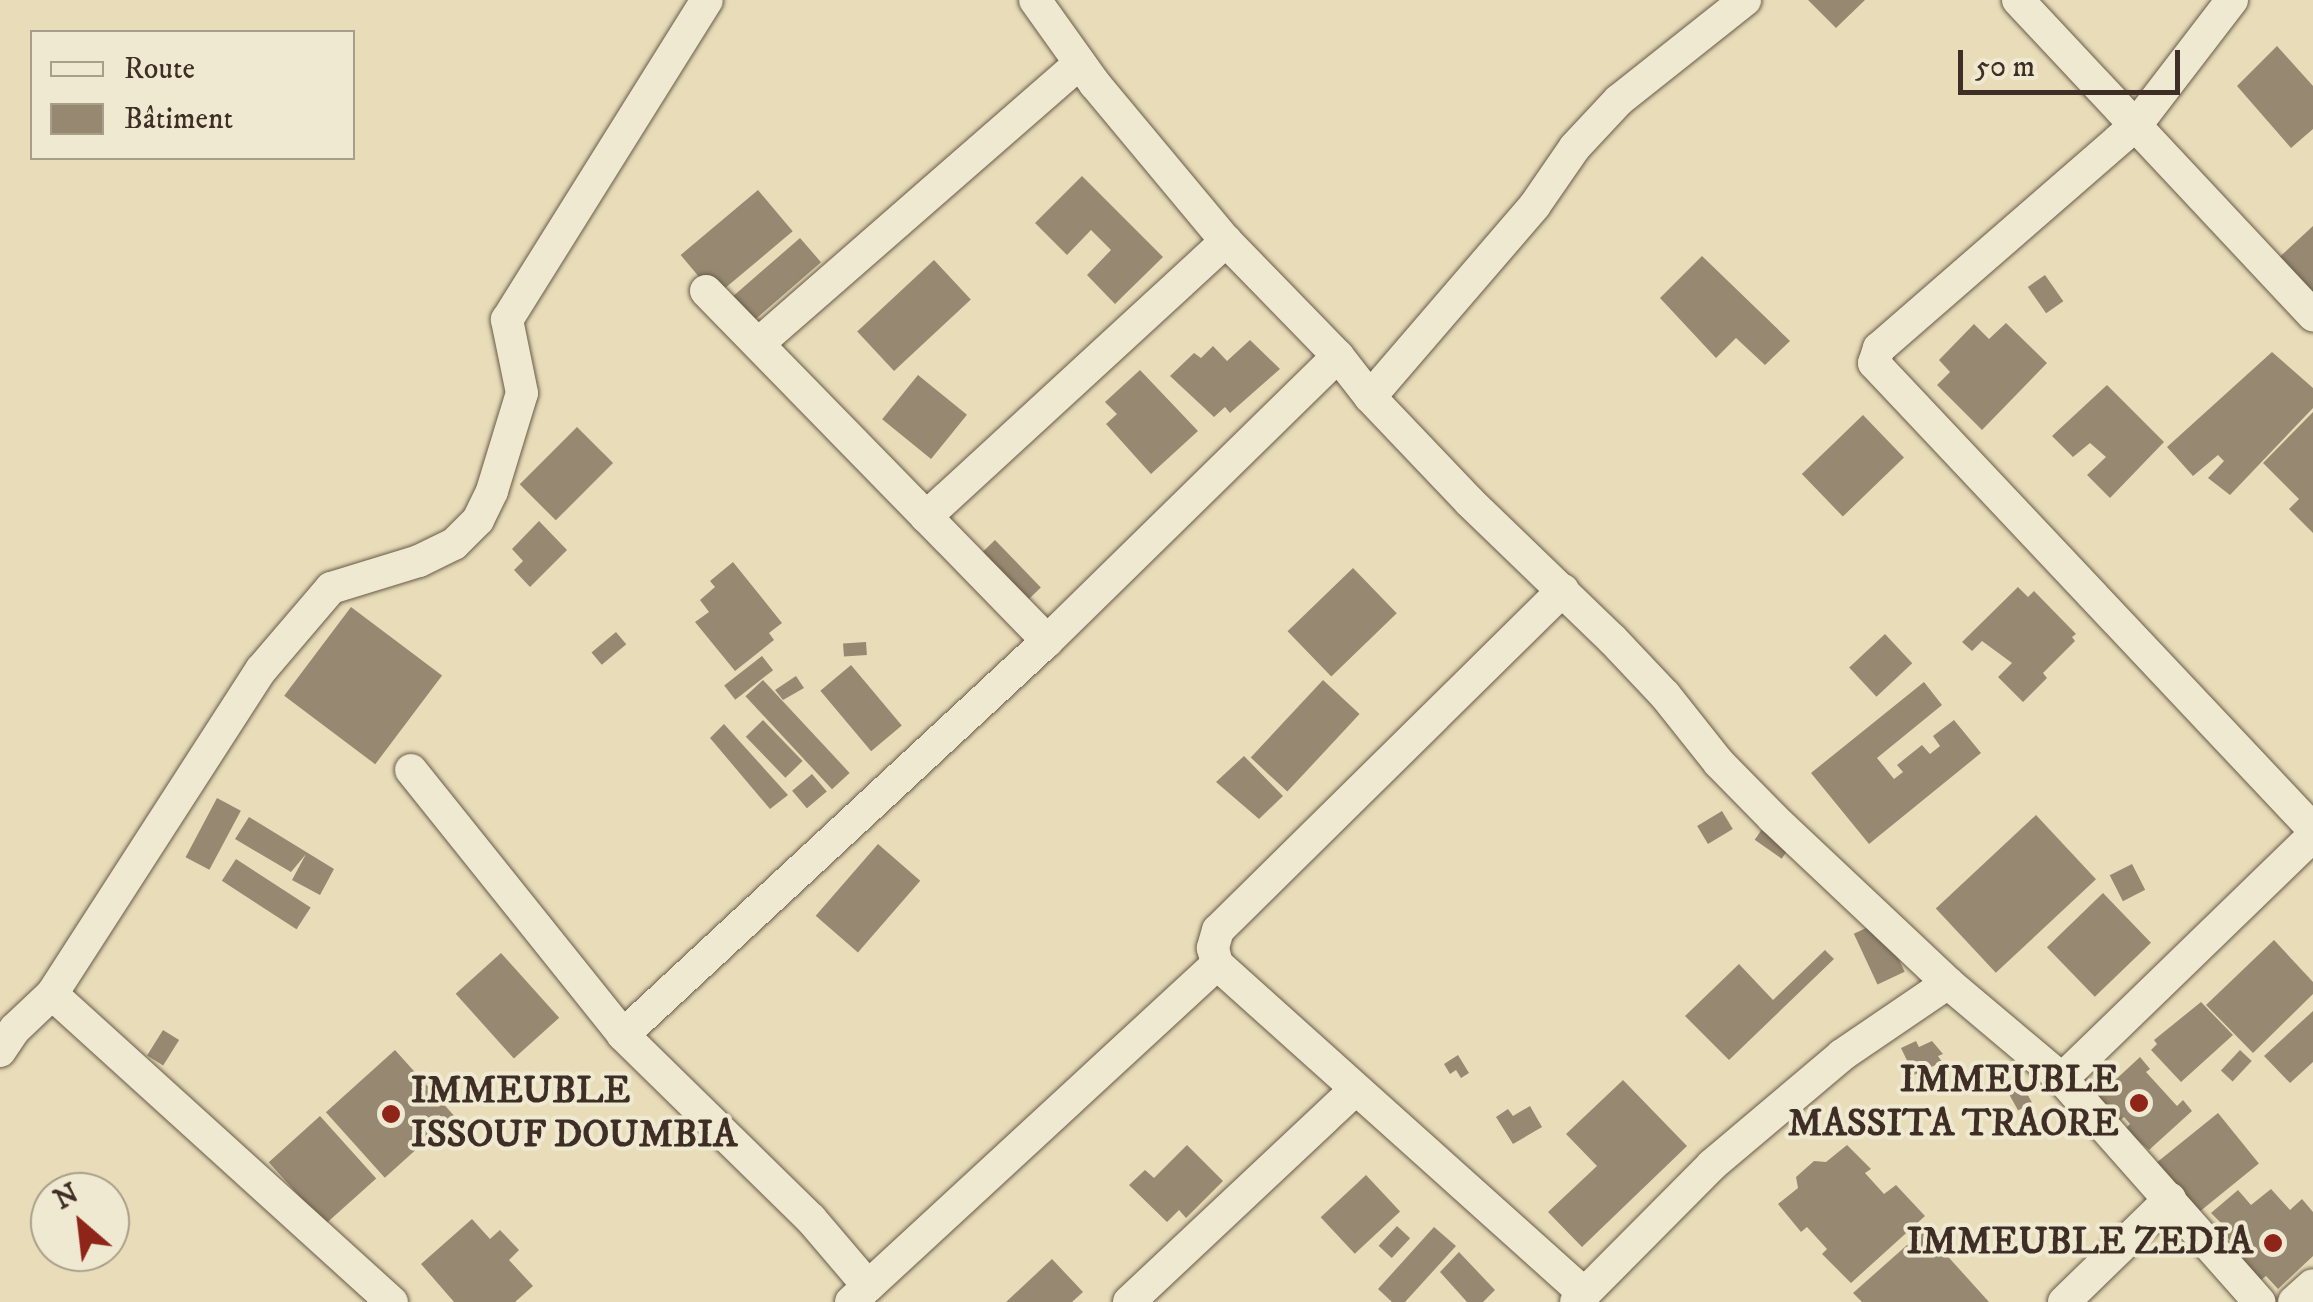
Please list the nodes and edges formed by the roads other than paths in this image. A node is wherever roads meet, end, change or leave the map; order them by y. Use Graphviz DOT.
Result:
graph roads {
  1 [pos="707,0"];
  2 [pos="1035,0"];
  3 [pos="1745,0"];
  4 [pos="2018,0"];
  5 [pos="2232,0"];
  6 [pos="1080,63"];
  7 [pos="2137,124"];
  8 [pos="1226,241"];
  9 [pos="706,291"];
  10 [pos="2313,316"];
  11 [pos="758,344"];
  12 [pos="1338,356"];
  13 [pos="1370,397"];
  14 [pos="926,518"];
  15 [pos="1563,590"];
  16 [pos="1047,641"];
  17 [pos="411,770"];
  18 [pos="2313,832"];
  19 [pos="1217,964"];
  20 [pos="1948,982"];
  21 [pos="52,994"];
  22 [pos="622,1036"];
  23 [pos="0,1051"];
  24 [pos="2062,1080"];
  25 [pos="1354,1090"];
  26 [pos="2170,1199"];
  27 [pos="2313,1285"];
  28 [pos="860,1294"];
  29 [pos="1580,1298"];
  30 [pos="384,1300"];
  31 [pos="1129,1302"];
  32 [pos="2064,1302"];
  33 [pos="2259,1302"];
  34 [pos="2294,1302"];
  1 -- 21 [label="street"];
  2 -- 6 [label="street"];
  3 -- 13 [label="street"];
  4 -- 7 [label="street"];
  5 -- 7 [label="street"];
  6 -- 8 [label="street"];
  6 -- 11 [label="street"];
  7 -- 10 [label="street"];
  7 -- 18 [label="street"];
  8 -- 12 [label="street"];
  8 -- 14 [label="street"];
  9 -- 11 [label="street"];
  11 -- 14 [label="street"];
  12 -- 13 [label="street"];
  12 -- 16 [label="street"];
  13 -- 15 [label="street"];
  14 -- 16 [label="street"];
  15 -- 19 [label="street"];
  15 -- 20 [label="street"];
  16 -- 22 [label="street"];
  17 -- 22 [label="street"];
  18 -- 24 [label="street"];
  19 -- 25 [label="street"];
  19 -- 28 [label="street"];
  20 -- 24 [label="street"];
  20 -- 29 [label="street"];
  21 -- 23 [label="street"];
  21 -- 30 [label="street"];
  22 -- 28 [label="street"];
  24 -- 26 [label="street"];
  25 -- 29 [label="street"];
  25 -- 31 [label="street"];
  26 -- 32 [label="street"];
  26 -- 33 [label="street"];
  27 -- 34 [label="street"];
}
